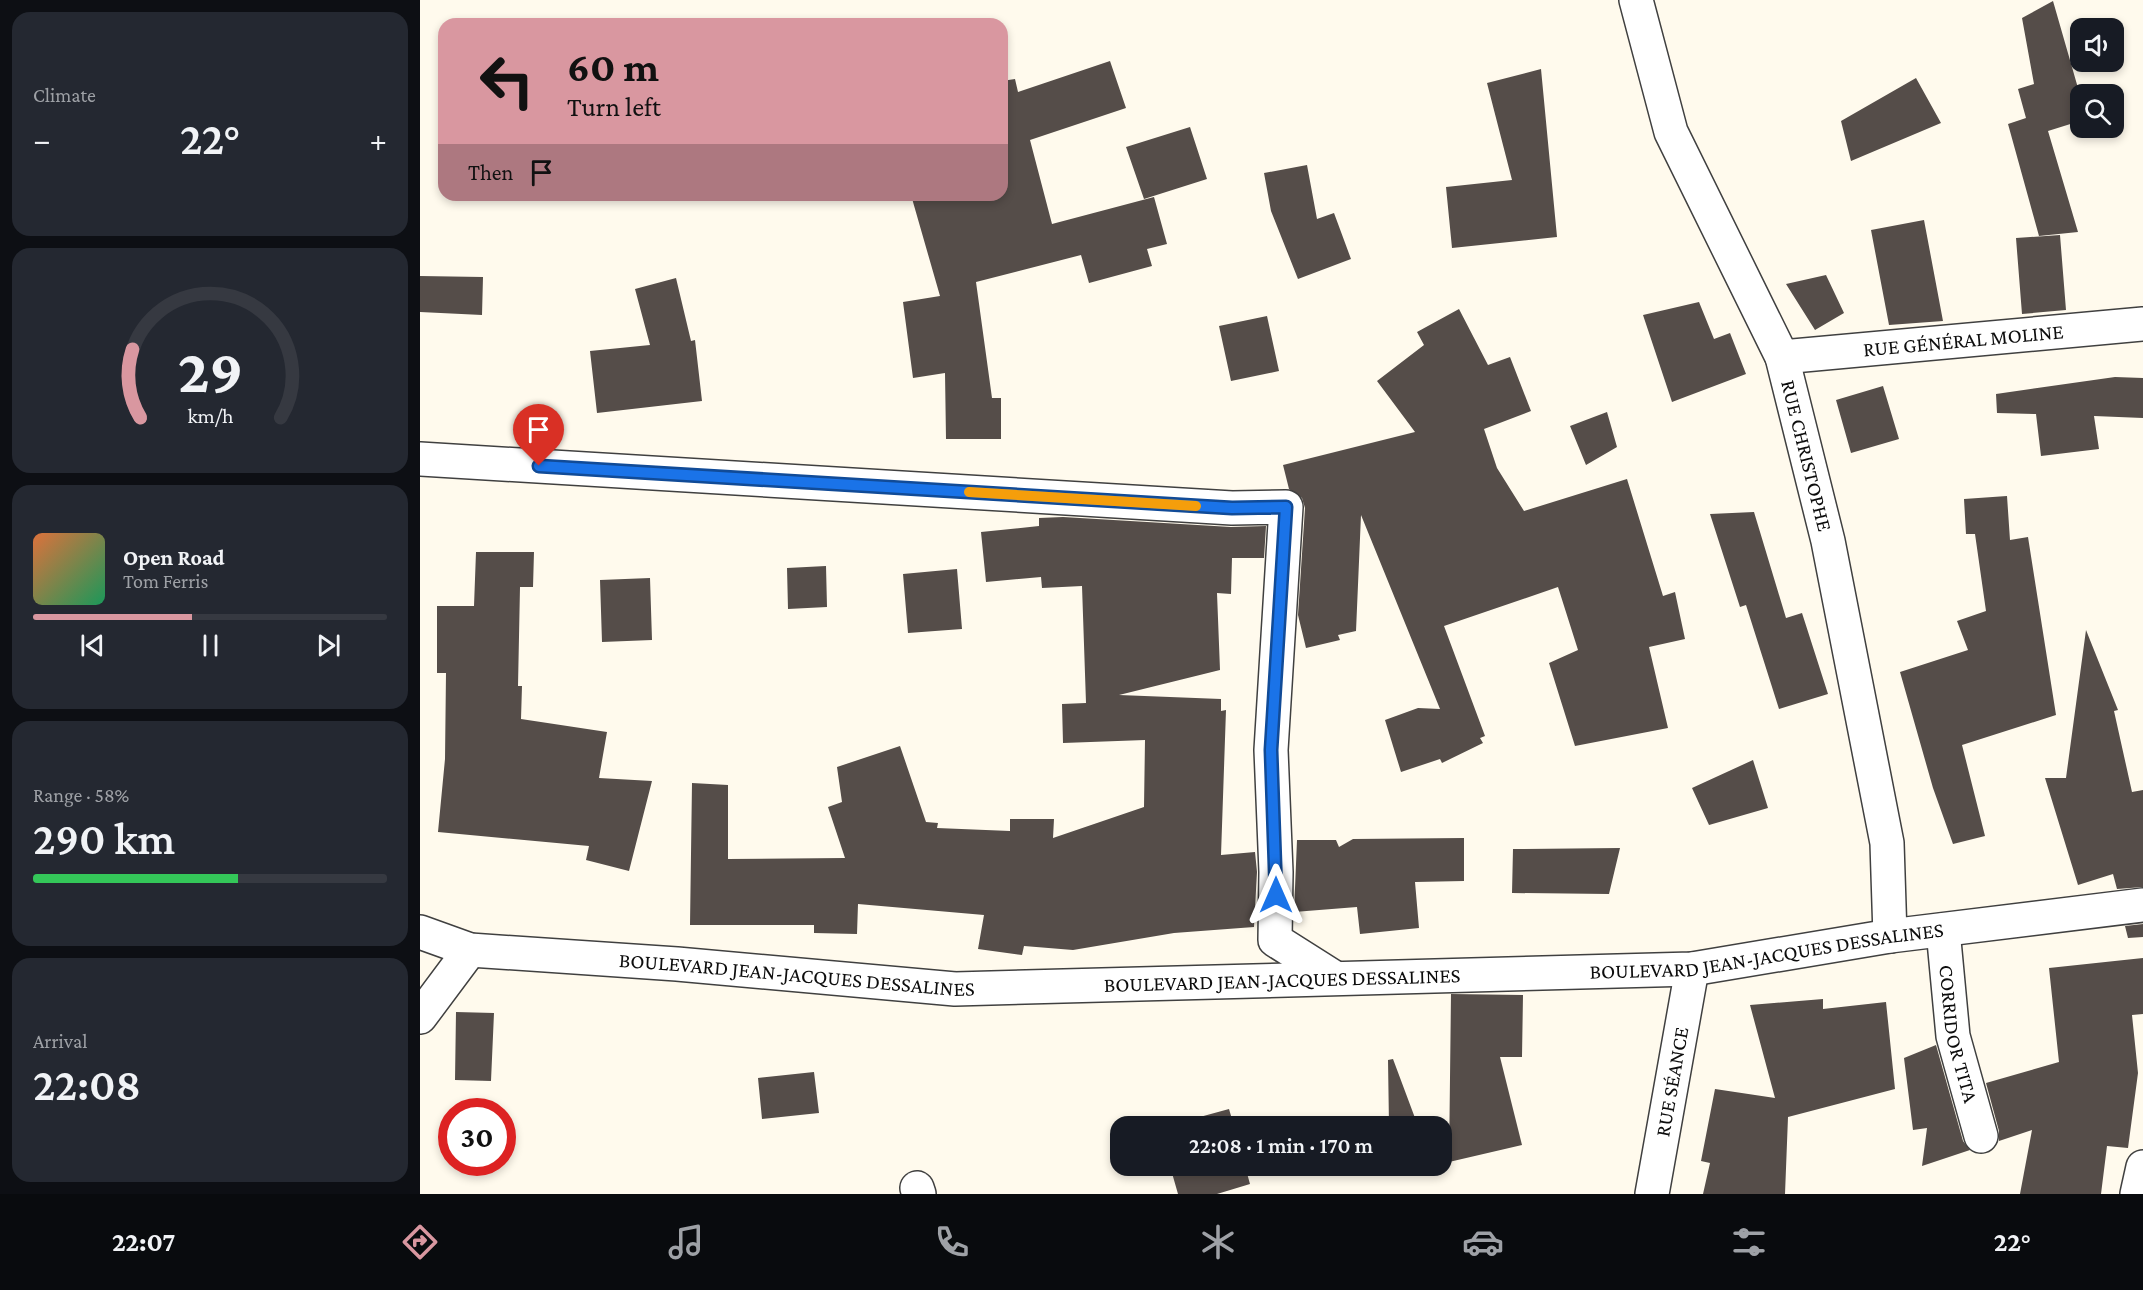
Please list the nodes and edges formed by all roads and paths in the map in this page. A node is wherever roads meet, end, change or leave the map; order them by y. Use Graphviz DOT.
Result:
graph roads {
  1 [pos="1636,0"];
  2 [pos="2143,324"];
  3 [pos="1782,357"];
  4 [pos="420,459"];
  5 [pos="2143,905"];
  6 [pos="1943,930"];
  7 [pos="420,932"];
  8 [pos="1890,936"];
  9 [pos="470,950"];
  10 [pos="1692,969"];
  11 [pos="1335,978"];
  12 [pos="420,1017"];
  13 [pos="1981,1136"];
  14 [pos="2143,1167"];
  15 [pos="1652,1194"];
  16 [pos="2137,1194"];
  1 -- 3 [label="street, RUE CHRISTOPHE"];
  2 -- 3 [label="street, RUE GÉNÉRAL MOLINE"];
  3 -- 8 [label="street, RUE CHRISTOPHE"];
  4 -- 11 [label="street"];
  5 -- 6 [label="street, BOULEVARD JEAN-JACQUES DESSALINES"];
  6 -- 8 [label="street, BOULEVARD JEAN-JACQUES DESSALINES"];
  6 -- 13 [label="street, CORRIDOR TITA"];
  7 -- 9 [label="street, BOULEVARD JEAN-JACQUES DESSALINES"];
  8 -- 10 [label="street, BOULEVARD JEAN-JACQUES DESSALINES"];
  9 -- 11 [label="street, BOULEVARD JEAN-JACQUES DESSALINES"];
  9 -- 12 [label="street"];
  10 -- 11 [label="street, BOULEVARD JEAN-JACQUES DESSALINES"];
  10 -- 15 [label="street, RUE SÉANCE"];
  14 -- 16 [label="street"];
}
